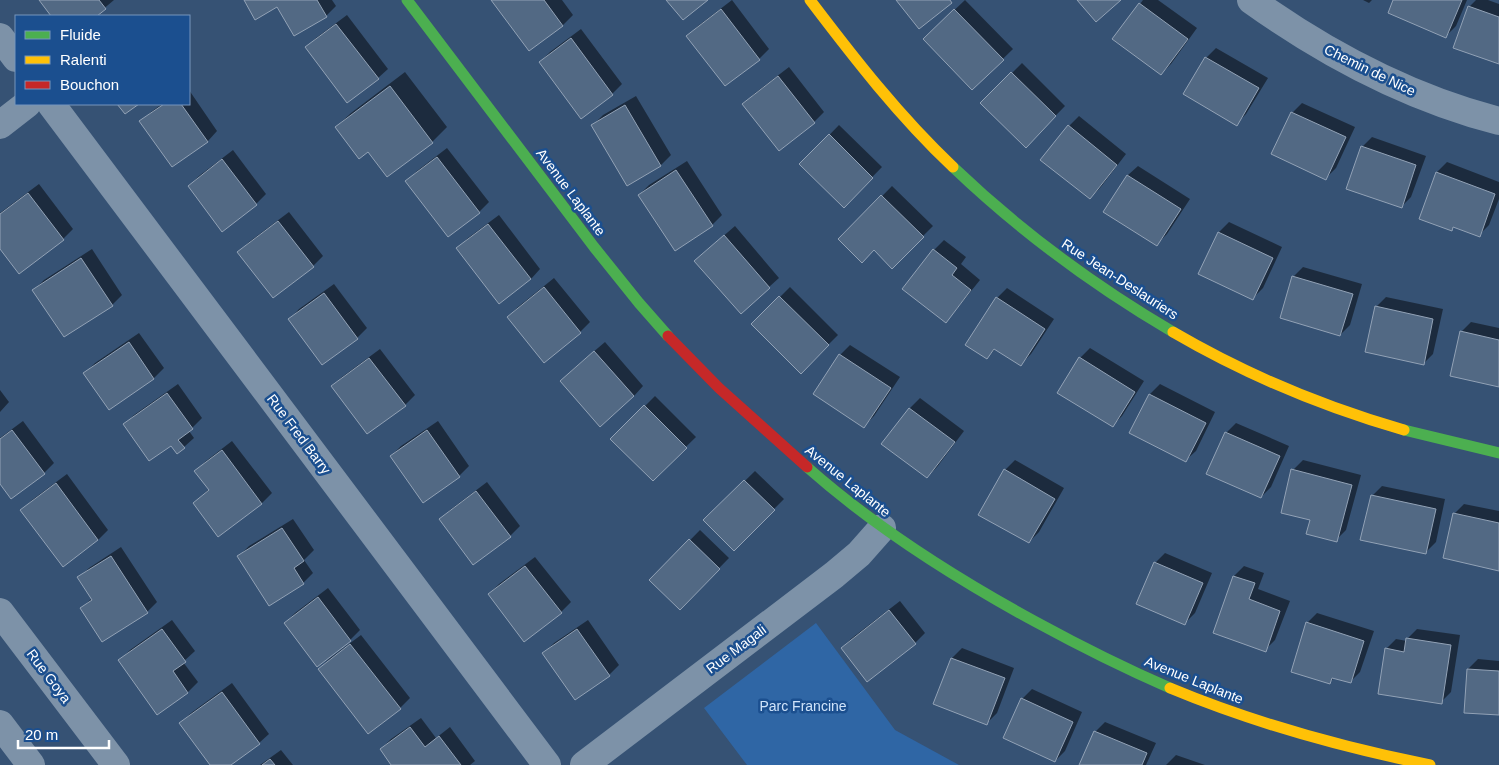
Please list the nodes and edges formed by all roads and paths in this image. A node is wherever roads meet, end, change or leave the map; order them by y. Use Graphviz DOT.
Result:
graph roads {
  1 [pos="407,0"];
  2 [pos="810,0"];
  3 [pos="1250,0"];
  4 [pos="0,37"];
  5 [pos="15,57"];
  6 [pos="26,105"];
  7 [pos="52,105"];
  8 [pos="1499,121"];
  9 [pos="0,125"];
  10 [pos="1499,453"];
  11 [pos="882,528"];
  12 [pos="0,612"];
  13 [pos="0,724"];
  14 [pos="31,765"];
  15 [pos="116,765"];
  16 [pos="547,765"];
  17 [pos="584,765"];
  18 [pos="1430,765"];
  1 -- 11 [label="street, Avenue Laplante"];
  2 -- 10 [label="street, Rue Jean-Deslauriers"];
  3 -- 8 [label="street, Chemin de Nice"];
  4 -- 5 [label="street"];
  6 -- 9 [label="street"];
  7 -- 16 [label="street, Rue Fred Barry"];
  11 -- 17 [label="street, Rue Magali"];
  11 -- 18 [label="street, Avenue Laplante"];
  12 -- 15 [label="street, Rue Goya"];
  13 -- 14 [label="street"];
}
